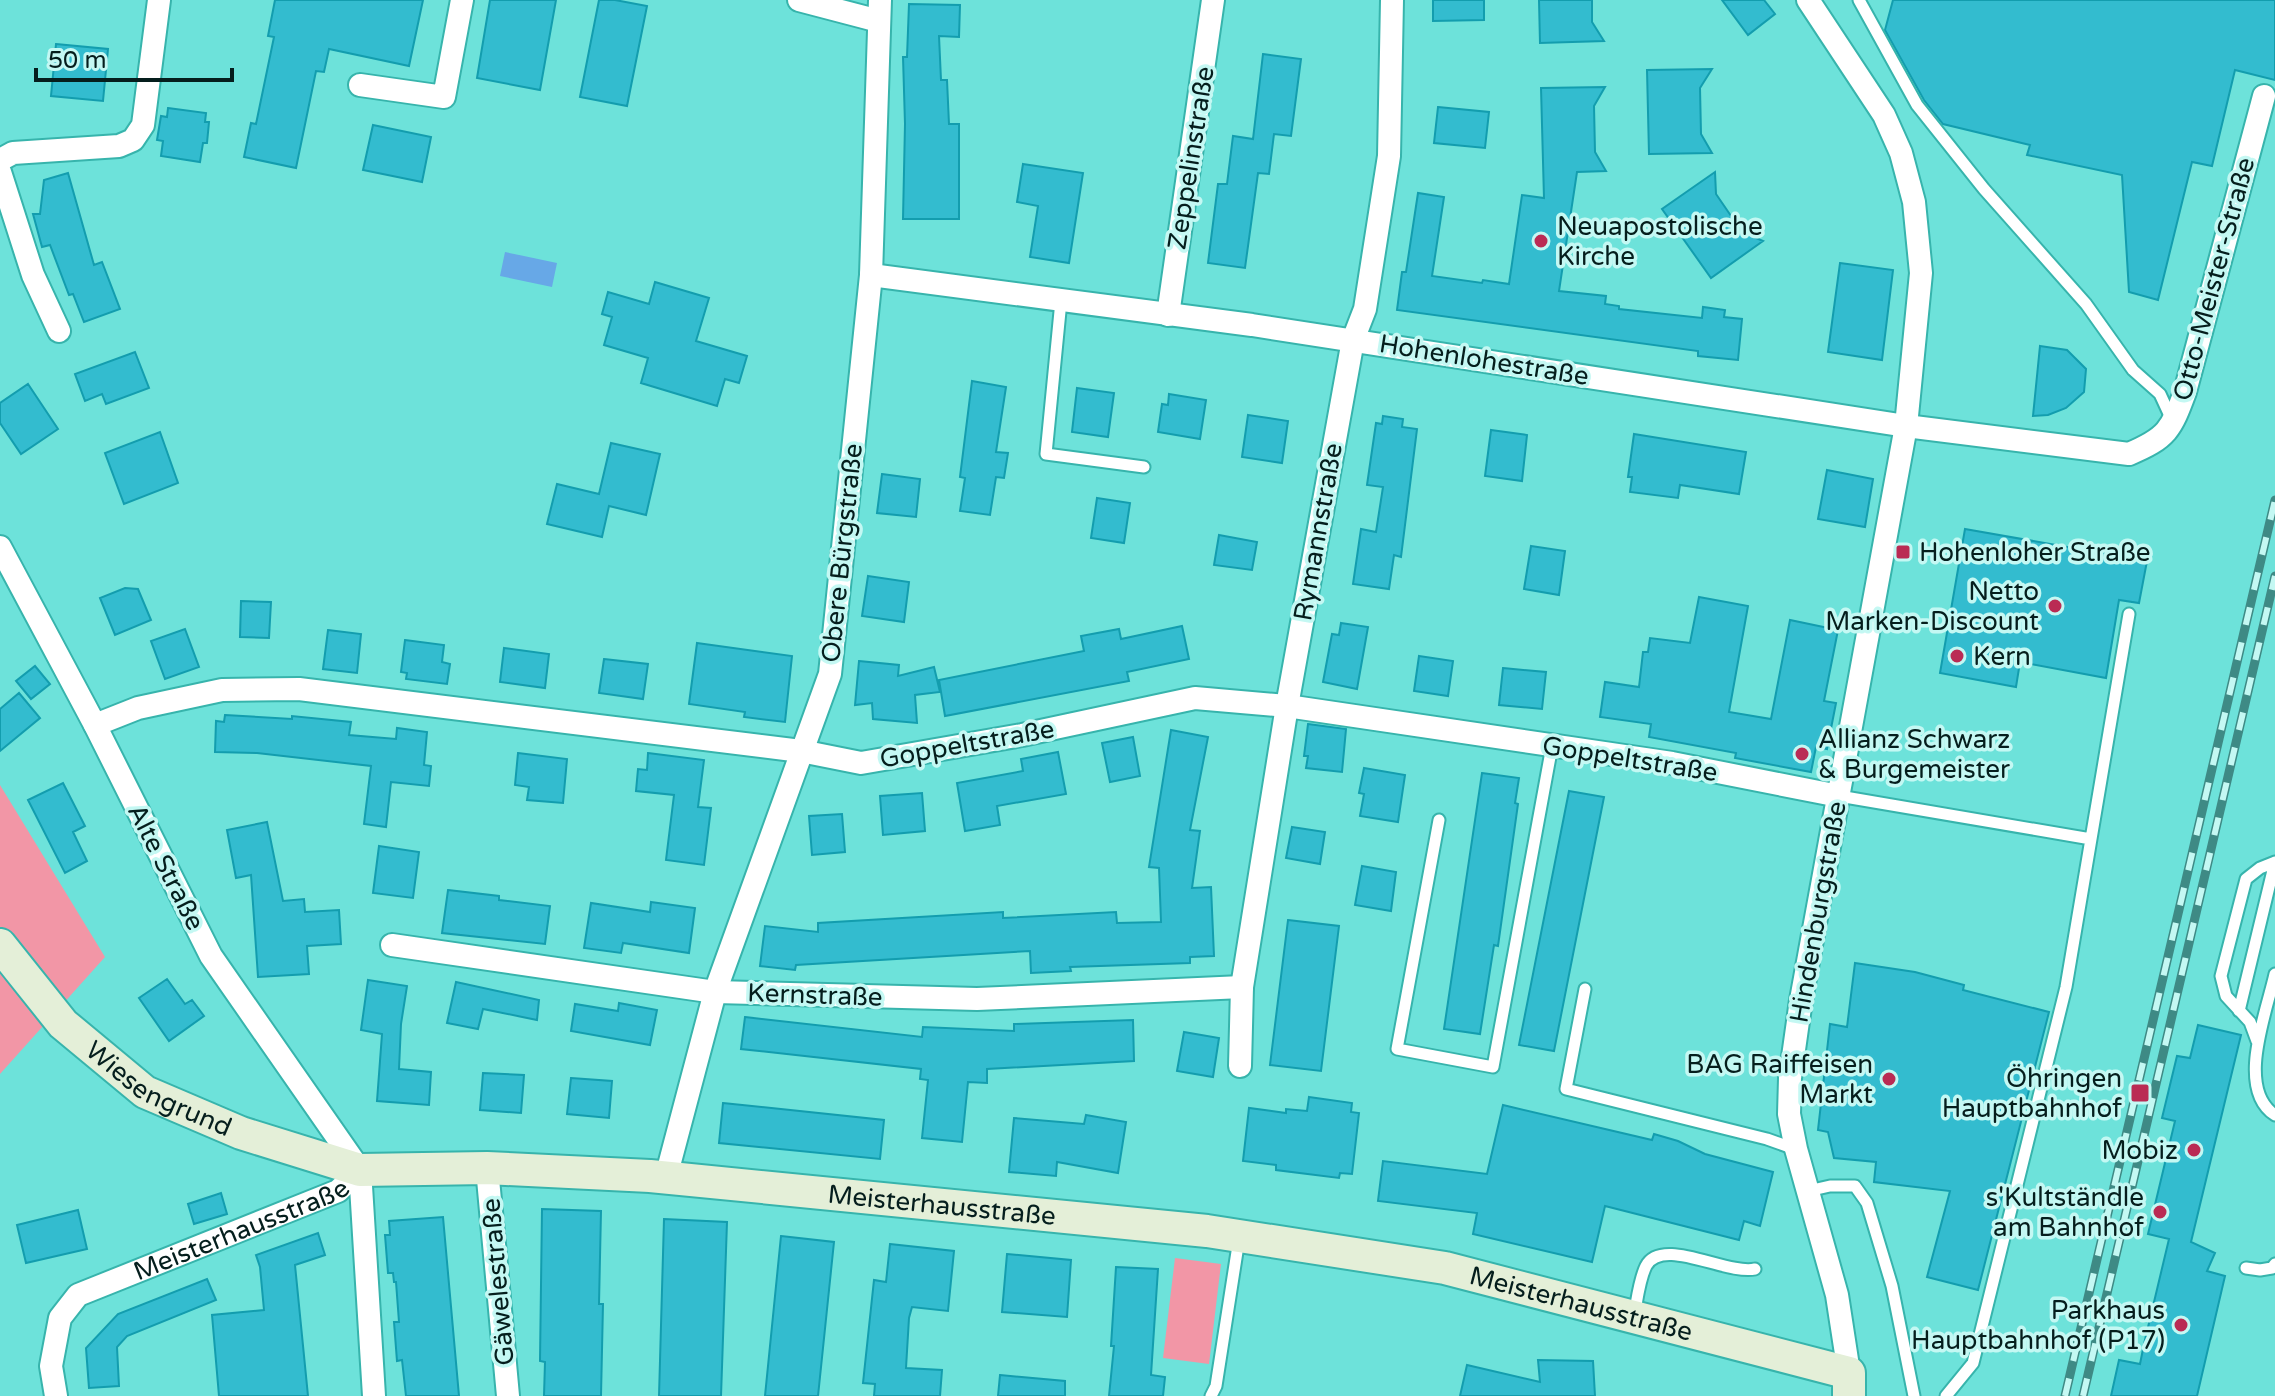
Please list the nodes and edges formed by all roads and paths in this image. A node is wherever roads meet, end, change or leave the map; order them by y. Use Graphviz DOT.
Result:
graph roads {
  1 [pos="159,0"];
  2 [pos="462,0"];
  3 [pos="799,0"];
  4 [pos="1213,0"];
  5 [pos="1392,0"];
  6 [pos="1808,0"];
  7 [pos="1859,0"];
  8 [pos="879,10"];
  9 [pos="360,85"];
  10 [pos="2264,96"];
  11 [pos="0,160"];
  12 [pos="0,172"];
  13 [pos="871,275"];
  14 [pos="1061,301"];
  15 [pos="1168,315"];
  16 [pos="59,331"];
  17 [pos="1353,340"];
  18 [pos="2173,424"];
  19 [pos="1906,426"];
  20 [pos="1144,467"];
  21 [pos="0,547"];
  22 [pos="2129,614"];
  23 [pos="1287,706"];
  24 [pos="95,725"];
  25 [pos="1552,746"];
  26 [pos="801,751"];
  27 [pos="1839,796"];
  28 [pos="1439,820"];
  29 [pos="2091,839"];
  30 [pos="2275,862"];
  31 [pos="0,945"];
  32 [pos="392,945"];
  33 [pos="2275,974"];
  34 [pos="1242,987"];
  35 [pos="1585,989"];
  36 [pos="715,992"];
  37 [pos="2275,1004"];
  38 [pos="2239,1011"];
  39 [pos="2266,1014"];
  40 [pos="2257,1041"];
  41 [pos="1240,1066"];
  42 [pos="2275,1115"];
  43 [pos="1796,1149"];
  44 [pos="487,1168"];
  45 [pos="360,1170"];
  46 [pos="666,1177"];
  47 [pos="1808,1191"];
  48 [pos="1239,1236"];
  49 [pos="2275,1264"];
  50 [pos="2246,1268"];
  51 [pos="1755,1269"];
  52 [pos="1633,1317"];
  53 [pos="1849,1385"];
  54 [pos="56,1396"];
  55 [pos="374,1396"];
  56 [pos="508,1396"];
  57 [pos="1211,1396"];
  58 [pos="1914,1396"];
  59 [pos="1946,1396"];
  1 -- 11 [label="street"];
  2 -- 9 [label="street"];
  3 -- 8 [label="street"];
  4 -- 15 [label="street, Zeppelinstraße"];
  5 -- 17 [label="street, Rymannstraße"];
  6 -- 19 [label="street, Hindenburgstraße"];
  7 -- 18 [label="lane"];
  8 -- 13 [label="street, Obere Bürgstraße"];
  10 -- 18 [label="street, Otto-Meister-Straße"];
  12 -- 16 [label="street"];
  13 -- 14 [label="street, Hohenlohestraße"];
  13 -- 26 [label="street, Obere Bürgstraße"];
  14 -- 15 [label="street, Hohenlohestraße"];
  14 -- 20 [label="lane"];
  15 -- 17 [label="street, Hohenlohestraße"];
  17 -- 19 [label="street, Hohenlohestraße"];
  17 -- 23 [label="street, Rymannstraße"];
  18 -- 19 [label="street, Otto-Meister-Straße"];
  19 -- 27 [label="street, Hindenburgstraße"];
  21 -- 24 [label="street, Alte Straße"];
  22 -- 29 [label="lane"];
  23 -- 25 [label="street, Goppeltstraße"];
  23 -- 26 [label="street, Goppeltstraße"];
  23 -- 34 [label="street, Rymannstraße"];
  24 -- 26 [label="street, Goppeltstraße"];
  24 -- 45 [label="street, Alte Straße"];
  25 -- 27 [label="street, Goppeltstraße"];
  25 -- 28 [label="lane"];
  26 -- 36 [label="street, Obere Bürgstraße"];
  27 -- 29 [label="lane"];
  27 -- 43 [label="street, Hindenburgstraße"];
  29 -- 59 [label="lane"];
  30 -- 38 [label="lane"];
  30 -- 38 [label="lane"];
  31 -- 45 [label="street, Wiesengrund"];
  32 -- 36 [label="street, Kernstraße"];
  33 -- 39 [label="lane"];
  34 -- 36 [label="street, Kernstraße"];
  34 -- 41 [label="street, Rymannstraße"];
  35 -- 43 [label="lane"];
  36 -- 46 [label="street, Obere Bürgstraße"];
  37 -- 39 [label="lane"];
  38 -- 40 [label="lane"];
  39 -- 40 [label="lane"];
  40 -- 42 [label="lane"];
  43 -- 47 [label="street, Hindenburgstraße"];
  44 -- 45 [label="street, Meisterhausstraße"];
  44 -- 46 [label="street, Meisterhausstraße"];
  44 -- 56 [label="street, Gäwelestraße"];
  45 -- 54 [label="street, Meisterhausstraße"];
  45 -- 55 [label="street"];
  46 -- 48 [label="street, Meisterhausstraße"];
  47 -- 53 [label="street, Hindenburgstraße"];
  47 -- 58 [label="lane"];
  48 -- 52 [label="street, Meisterhausstraße"];
  48 -- 57 [label="lane"];
  49 -- 50 [label="lane"];
  51 -- 52 [label="lane"];
  52 -- 53 [label="street, Meisterhausstraße"];
}
